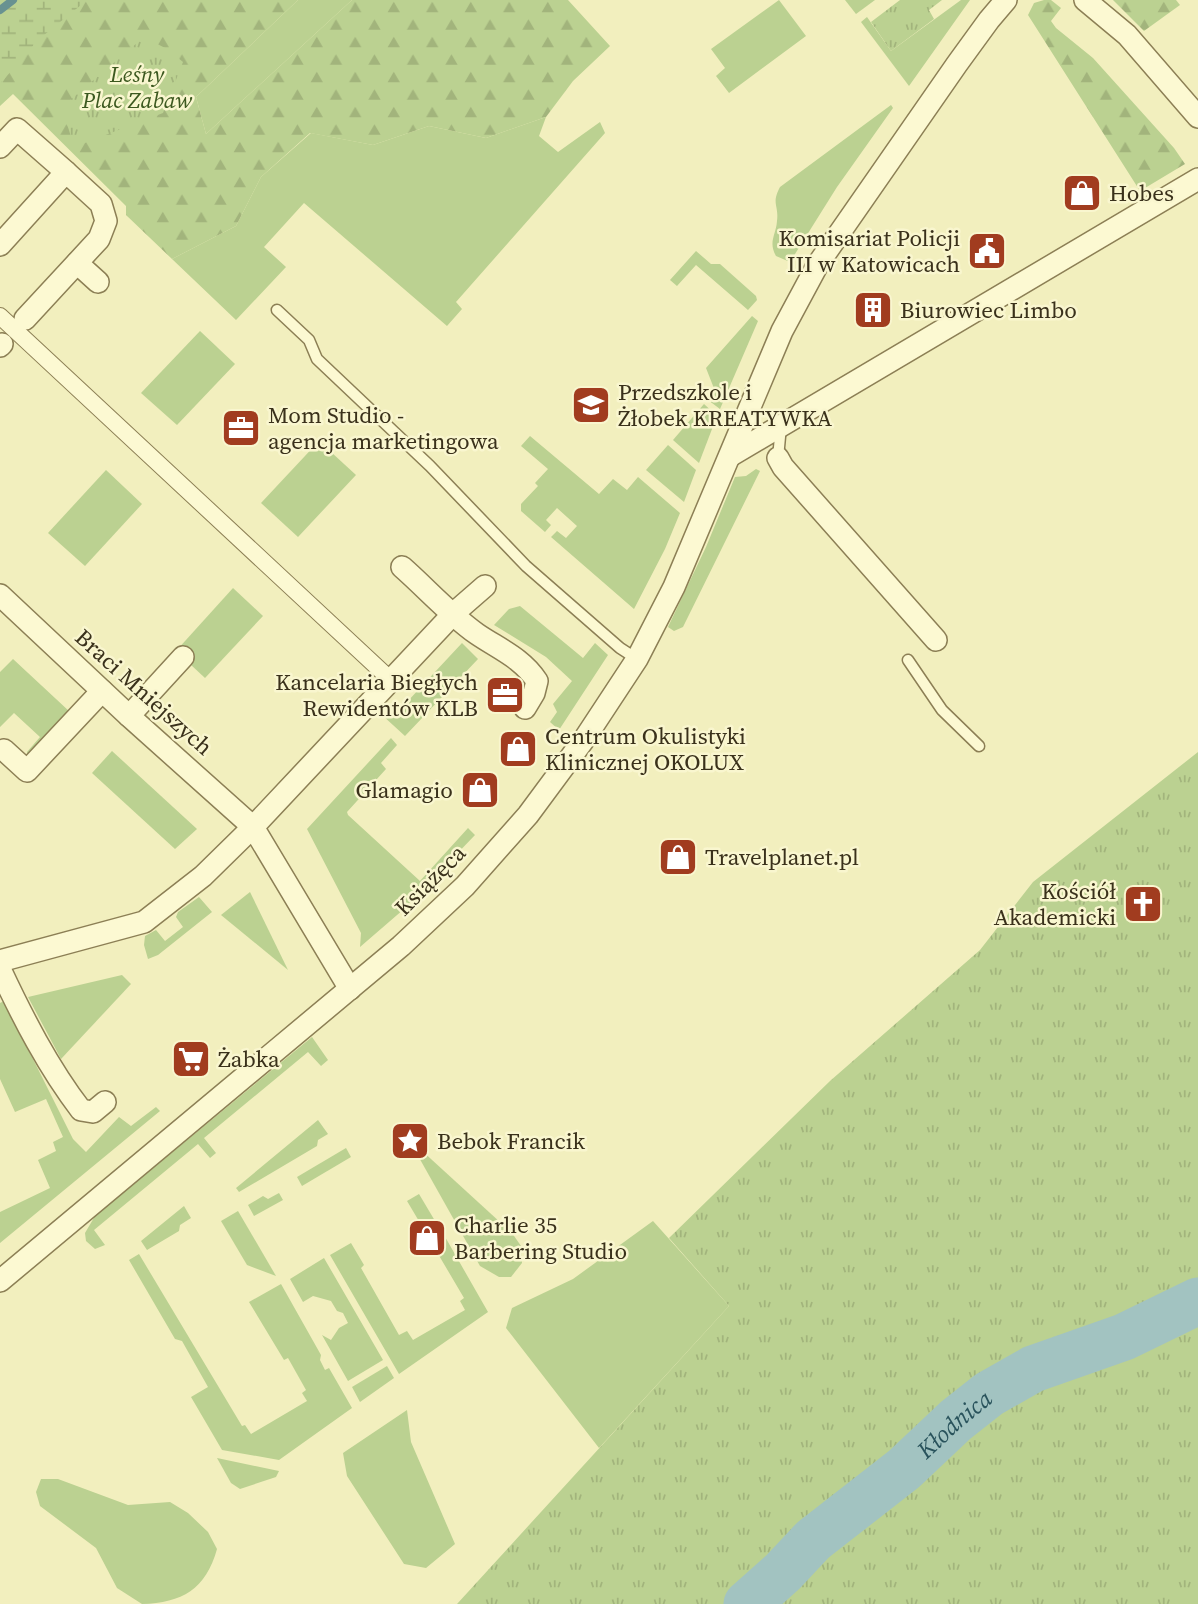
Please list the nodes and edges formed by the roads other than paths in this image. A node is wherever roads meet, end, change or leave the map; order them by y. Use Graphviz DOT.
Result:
graph roads {
  1 [pos="1006,0"];
  2 [pos="1084,0"];
  3 [pos="1198,117"];
  4 [pos="0,147"];
  5 [pos="66,172"];
  6 [pos="1198,179"];
  7 [pos="0,245"];
  8 [pos="77,263"];
  9 [pos="98,282"];
  10 [pos="277,310"];
  11 [pos="0,316"];
  12 [pos="25,318"];
  13 [pos="752,401"];
  14 [pos="781,425"];
  15 [pos="730,456"];
  16 [pos="779,458"];
  17 [pos="402,567"];
  18 [pos="485,586"];
  19 [pos="0,595"];
  20 [pos="454,613"];
  21 [pos="936,640"];
  22 [pos="183,657"];
  23 [pos="637,659"];
  24 [pos="908,660"];
  25 [pos="392,681"];
  26 [pos="102,691"];
  27 [pos="525,708"];
  28 [pos="129,716"];
  29 [pos="979,746"];
  30 [pos="4,750"];
  31 [pos="253,827"];
  32 [pos="0,961"];
  33 [pos="0,969"];
  34 [pos="350,989"];
  35 [pos="105,1102"];
  36 [pos="0,1281"];
  1 -- 13 [label="street, Książęca"];
  2 -- 3 [label="street"];
  4 -- 5 [label="street"];
  5 -- 7 [label="street"];
  5 -- 8 [label="street"];
  6 -- 14 [label="street"];
  8 -- 9 [label="street"];
  8 -- 12 [label="street"];
  10 -- 23 [label="lane"];
  11 -- 25 [label="street"];
  13 -- 14 [label="street"];
  13 -- 15 [label="street, Książęca"];
  14 -- 15 [label="street"];
  14 -- 16 [label="lane"];
  15 -- 23 [label="street, Książęca"];
  16 -- 21 [label="street"];
  17 -- 20 [label="street"];
  18 -- 20 [label="street"];
  19 -- 26 [label="street, Braci Mniejszych"];
  20 -- 25 [label="street"];
  20 -- 27 [label="street"];
  22 -- 28 [label="street"];
  23 -- 34 [label="street, Książęca"];
  24 -- 29 [label="lane"];
  25 -- 31 [label="street"];
  26 -- 28 [label="street, Braci Mniejszych"];
  26 -- 30 [label="street"];
  28 -- 31 [label="street, Braci Mniejszych"];
  31 -- 32 [label="street"];
  31 -- 34 [label="street, Braci Mniejszych"];
  33 -- 35 [label="street"];
  34 -- 36 [label="street, Książęca"];
}
